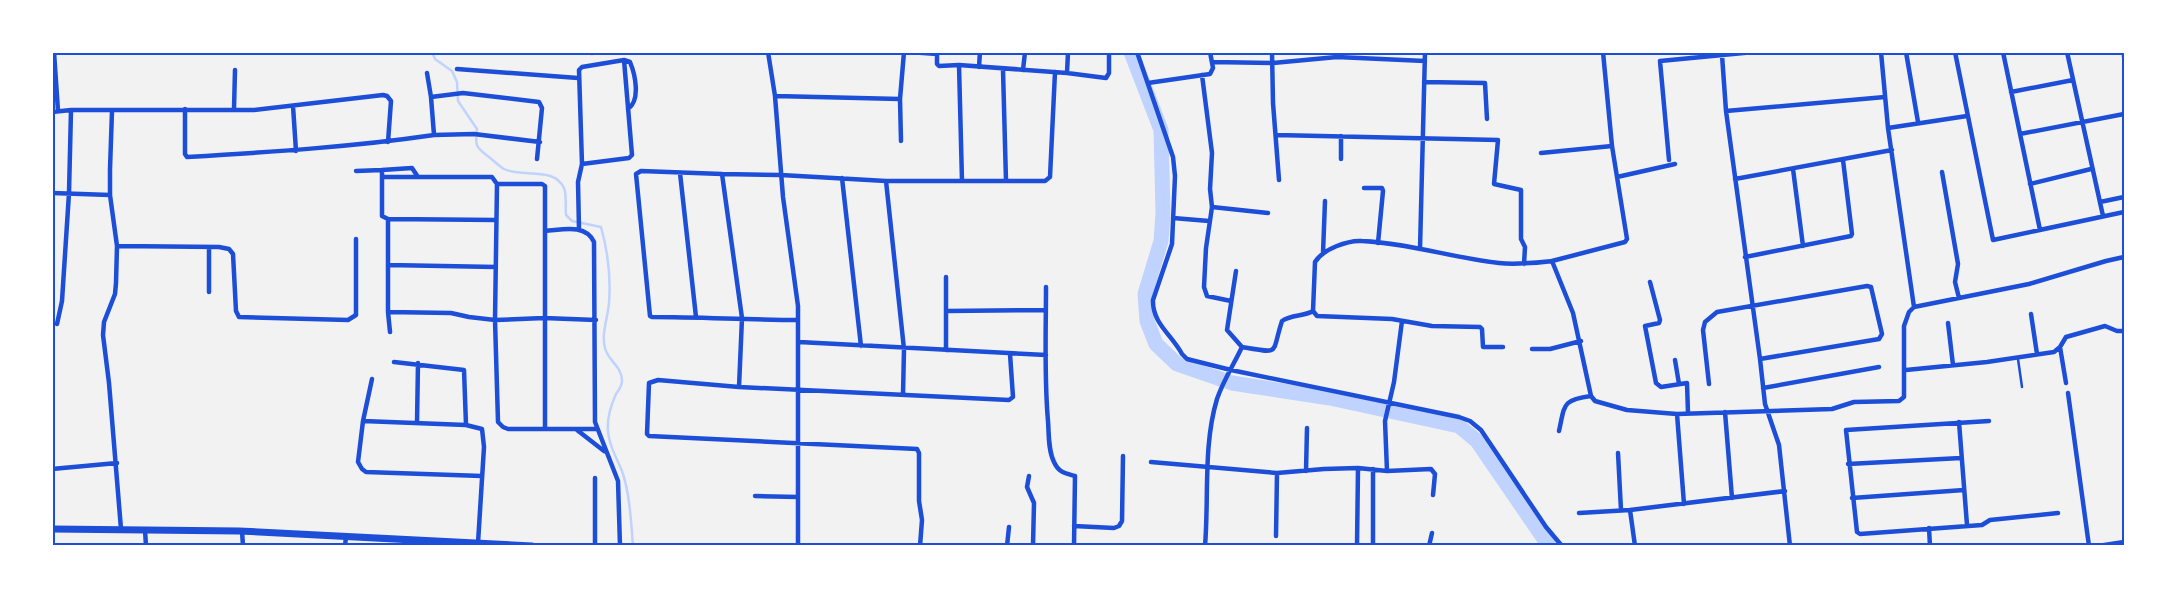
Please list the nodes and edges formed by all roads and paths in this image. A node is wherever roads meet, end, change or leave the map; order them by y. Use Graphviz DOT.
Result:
graph roads {
  1 [pos="54,52"];
  2 [pos="768,52"];
  3 [pos="904,52"];
  4 [pos="909,52"];
  5 [pos="980,52"];
  6 [pos="1025,52"];
  7 [pos="1068,52"];
  8 [pos="1137,52"];
  9 [pos="1210,52"];
  10 [pos="1272,52"];
  11 [pos="1424,52"];
  12 [pos="1603,52"];
  13 [pos="1754,52"];
  14 [pos="1881,52"];
  15 [pos="1906,52"];
  16 [pos="1956,52"];
  17 [pos="2003,52"];
  18 [pos="2067,52"];
  19 [pos="2124,52"];
  20 [pos="937,53"];
  21 [pos="1109,55"];
  22 [pos="1722,55"];
  23 [pos="2124,57"];
  24 [pos="624,60"];
  25 [pos="1424,61"];
  26 [pos="1212,62"];
  27 [pos="1272,63"];
  28 [pos="959,65"];
  29 [pos="979,67"];
  30 [pos="457,69"];
  31 [pos="235,70"];
  32 [pos="1003,70"];
  33 [pos="1023,70"];
  34 [pos="1054,72"];
  35 [pos="427,73"];
  36 [pos="1067,73"];
  37 [pos="1202,75"];
  38 [pos="578,78"];
  39 [pos="2073,80"];
  40 [pos="1424,82"];
  41 [pos="1148,83"];
  42 [pos="2011,92"];
  43 [pos="775,96"];
  44 [pos="431,97"];
  45 [pos="1885,97"];
  46 [pos="900,98"];
  47 [pos="293,106"];
  48 [pos="185,109"];
  49 [pos="234,109"];
  50 [pos="628,109"];
  51 [pos="71,110"];
  52 [pos="55,111"];
  53 [pos="112,111"];
  54 [pos="1726,111"];
  55 [pos="2124,114"];
  56 [pos="1968,116"];
  57 [pos="1487,119"];
  58 [pos="1918,122"];
  59 [pos="2082,122"];
  60 [pos="1888,128"];
  61 [pos="2020,134"];
  62 [pos="434,135"];
  63 [pos="1276,135"];
  64 [pos="1341,136"];
  65 [pos="1423,139"];
  66 [pos="901,141"];
  67 [pos="388,142"];
  68 [pos="540,142"];
  69 [pos="1612,146"];
  70 [pos="1892,150"];
  71 [pos="296,151"];
  72 [pos="1541,152"];
  73 [pos="1342,159"];
  74 [pos="537,160"];
  75 [pos="1669,160"];
  76 [pos="1843,160"];
  77 [pos="582,164"];
  78 [pos="1675,164"];
  79 [pos="1793,169"];
  80 [pos="2091,169"];
  81 [pos="382,170"];
  82 [pos="356,171"];
  83 [pos="1942,172"];
  84 [pos="680,173"];
  85 [pos="722,174"];
  86 [pos="781,175"];
  87 [pos="1617,176"];
  88 [pos="382,177"];
  89 [pos="418,177"];
  90 [pos="842,178"];
  91 [pos="1735,179"];
  92 [pos="1279,180"];
  93 [pos="886,181"];
  94 [pos="962,181"];
  95 [pos="1006,181"];
  96 [pos="497,184"];
  97 [pos="2030,184"];
  98 [pos="1364,188"];
  99 [pos="52,193"];
  100 [pos="69,193"];
  101 [pos="110,196"];
  102 [pos="2124,197"];
  103 [pos="1325,201"];
  104 [pos="2100,202"];
  105 [pos="1212,207"];
  106 [pos="2124,212"];
  107 [pos="1268,213"];
  108 [pos="2103,216"];
  109 [pos="1173,218"];
  110 [pos="388,219"];
  111 [pos="496,220"];
  112 [pos="1209,221"];
  113 [pos="579,228"];
  114 [pos="2040,230"];
  115 [pos="544,231"];
  116 [pos="356,239"];
  117 [pos="1378,243"];
  118 [pos="117,246"];
  119 [pos="1802,246"];
  120 [pos="209,247"];
  121 [pos="1420,249"];
  122 [pos="1323,253"];
  123 [pos="1745,257"];
  124 [pos="2124,257"];
  125 [pos="1552,261"];
  126 [pos="1524,264"];
  127 [pos="388,265"];
  128 [pos="496,267"];
  129 [pos="1236,271"];
  130 [pos="946,277"];
  131 [pos="1650,282"];
  132 [pos="1046,287"];
  133 [pos="209,292"];
  134 [pos="1959,298"];
  135 [pos="1231,301"];
  136 [pos="1753,305"];
  137 [pos="1914,307"];
  138 [pos="1046,310"];
  139 [pos="947,311"];
  140 [pos="1312,311"];
  141 [pos="388,312"];
  142 [pos="2031,314"];
  143 [pos="696,317"];
  144 [pos="544,318"];
  145 [pos="742,318"];
  146 [pos="495,320"];
  147 [pos="596,320"];
  148 [pos="798,320"];
  149 [pos="1402,321"];
  150 [pos="1948,323"];
  151 [pos="56,324"];
  152 [pos="2124,331"];
  153 [pos="390,332"];
  154 [pos="1581,341"];
  155 [pos="799,342"];
  156 [pos="861,346"];
  157 [pos="1242,347"];
  158 [pos="1503,347"];
  159 [pos="2060,347"];
  160 [pos="1532,349"];
  161 [pos="904,350"];
  162 [pos="946,350"];
  163 [pos="1010,354"];
  164 [pos="2036,354"];
  165 [pos="1046,355"];
  166 [pos="2018,357"];
  167 [pos="1760,359"];
  168 [pos="1675,360"];
  169 [pos="394,362"];
  170 [pos="418,363"];
  171 [pos="1953,365"];
  172 [pos="1879,367"];
  173 [pos="1906,370"];
  174 [pos="1229,372"];
  175 [pos="372,379"];
  176 [pos="2066,383"];
  177 [pos="1679,384"];
  178 [pos="1709,384"];
  179 [pos="739,387"];
  180 [pos="2022,387"];
  181 [pos="1763,388"];
  182 [pos="798,389"];
  183 [pos="2068,393"];
  184 [pos="902,395"];
  185 [pos="1591,396"];
  186 [pos="1390,404"];
  187 [pos="1767,410"];
  188 [pos="1725,412"];
  189 [pos="1688,413"];
  190 [pos="1677,414"];
  191 [pos="363,421"];
  192 [pos="1989,421"];
  193 [pos="1959,422"];
  194 [pos="417,423"];
  195 [pos="466,425"];
  196 [pos="545,428"];
  197 [pos="1307,428"];
  198 [pos="596,429"];
  199 [pos="577,430"];
  200 [pos="1559,431"];
  201 [pos="798,442"];
  202 [pos="605,452"];
  203 [pos="1618,453"];
  204 [pos="1124,456"];
  205 [pos="1961,458"];
  206 [pos="1151,462"];
  207 [pos="116,463"];
  208 [pos="1848,464"];
  209 [pos="1209,468"];
  210 [pos="1358,468"];
  211 [pos="52,469"];
  212 [pos="1373,470"];
  213 [pos="1306,471"];
  214 [pos="1387,471"];
  215 [pos="1277,473"];
  216 [pos="482,476"];
  217 [pos="1029,476"];
  218 [pos="595,478"];
  219 [pos="1964,490"];
  220 [pos="1785,491"];
  221 [pos="1433,495"];
  222 [pos="755,496"];
  223 [pos="798,497"];
  224 [pos="1732,498"];
  225 [pos="1852,498"];
  226 [pos="1684,504"];
  227 [pos="1621,510"];
  228 [pos="1630,510"];
  229 [pos="1579,513"];
  230 [pos="2058,513"];
  231 [pos="1968,525"];
  232 [pos="1074,526"];
  233 [pos="1009,527"];
  234 [pos="1929,528"];
  235 [pos="52,529"];
  236 [pos="121,529"];
  237 [pos="145,530"];
  238 [pos="242,531"];
  239 [pos="1432,534"];
  240 [pos="1276,536"];
  241 [pos="346,537"];
  242 [pos="2124,542"];
  243 [pos="478,543"];
  244 [pos="461,544"];
  245 [pos="524,545"];
  246 [pos="146,546"];
  247 [pos="243,546"];
  248 [pos="345,546"];
  249 [pos="532,546"];
  250 [pos="595,546"];
  251 [pos="620,546"];
  252 [pos="798,546"];
  253 [pos="920,546"];
  254 [pos="1007,546"];
  255 [pos="1033,546"];
  256 [pos="1074,546"];
  257 [pos="1205,546"];
  258 [pos="1357,546"];
  259 [pos="1373,546"];
  260 [pos="1429,546"];
  261 [pos="1562,546"];
  262 [pos="1635,546"];
  263 [pos="1790,546"];
  264 [pos="1930,546"];
  265 [pos="2089,546"];
  266 [pos="2098,546"];
  1 -- 52 [label="street"];
  2 -- 43 [label="street"];
  3 -- 46 [label="street"];
  4 -- 20 [label="street"];
  5 -- 29 [label="street"];
  6 -- 33 [label="street"];
  7 -- 36 [label="street"];
  8 -- 41 [label="street"];
  9 -- 26 [label="street"];
  10 -- 27 [label="street"];
  11 -- 25 [label="street"];
  12 -- 69 [label="street"];
  13 -- 22 [label="street"];
  14 -- 45 [label="street"];
  15 -- 58 [label="street"];
  16 -- 56 [label="street"];
  17 -- 42 [label="street"];
  18 -- 39 [label="street"];
  19 -- 23 [label="street"];
  20 -- 28 [label="street"];
  21 -- 36 [label="street"];
  22 -- 54 [label="street"];
  22 -- 75 [label="street"];
  24 -- 38 [label="street"];
  24 -- 50 [label="street"];
  24 -- 50 [label="street"];
  25 -- 27 [label="street"];
  25 -- 40 [label="street"];
  26 -- 27 [label="street"];
  26 -- 37 [label="street"];
  27 -- 63 [label="street"];
  28 -- 29 [label="street"];
  28 -- 94 [label="street"];
  29 -- 32 [label="street"];
  30 -- 38 [label="street"];
  31 -- 49 [label="street"];
  32 -- 33 [label="street"];
  32 -- 95 [label="street"];
  33 -- 34 [label="street"];
  34 -- 36 [label="street"];
  34 -- 95 [label="street"];
  35 -- 44 [label="street"];
  37 -- 41 [label="street"];
  37 -- 105 [label="street"];
  38 -- 77 [label="street"];
  39 -- 42 [label="street"];
  39 -- 59 [label="street"];
  40 -- 57 [label="street"];
  40 -- 65 [label="street"];
  41 -- 109 [label="street"];
  42 -- 61 [label="street"];
  43 -- 46 [label="street"];
  43 -- 86 [label="street"];
  44 -- 62 [label="street"];
  44 -- 68 [label="street"];
  45 -- 54 [label="street"];
  45 -- 60 [label="street"];
  46 -- 66 [label="street"];
  47 -- 49 [label="street"];
  47 -- 67 [label="street"];
  47 -- 71 [label="street"];
  48 -- 49 [label="street"];
  48 -- 53 [label="street"];
  48 -- 71 [label="street"];
  50 -- 77 [label="street"];
  51 -- 52 [label="street"];
  51 -- 53 [label="street"];
  51 -- 100 [label="street"];
  53 -- 101 [label="street"];
  54 -- 91 [label="street"];
  55 -- 59 [label="street"];
  56 -- 58 [label="street"];
  56 -- 114 [label="street"];
  58 -- 60 [label="street"];
  59 -- 61 [label="street"];
  59 -- 80 [label="street"];
  60 -- 70 [label="street"];
  61 -- 97 [label="street"];
  62 -- 67 [label="street"];
  62 -- 68 [label="street"];
  63 -- 64 [label="street"];
  63 -- 92 [label="street"];
  64 -- 65 [label="street"];
  64 -- 73 [label="street"];
  65 -- 121 [label="street"];
  65 -- 126 [label="street"];
  67 -- 71 [label="street"];
  68 -- 74 [label="street"];
  69 -- 72 [label="street"];
  69 -- 87 [label="street"];
  70 -- 76 [label="street"];
  70 -- 137 [label="street"];
  76 -- 79 [label="street"];
  76 -- 119 [label="street"];
  77 -- 113 [label="street"];
  78 -- 87 [label="street"];
  79 -- 91 [label="street"];
  79 -- 119 [label="street"];
  80 -- 97 [label="street"];
  80 -- 104 [label="street"];
  81 -- 82 [label="street"];
  81 -- 88 [label="street"];
  81 -- 89 [label="street"];
  83 -- 134 [label="street"];
  84 -- 85 [label="street"];
  84 -- 143 [label="street"];
  84 -- 143 [label="street"];
  85 -- 86 [label="street"];
  85 -- 145 [label="street"];
  86 -- 90 [label="street"];
  86 -- 148 [label="street"];
  87 -- 125 [label="street"];
  88 -- 89 [label="street"];
  88 -- 110 [label="street"];
  89 -- 96 [label="street"];
  90 -- 93 [label="street"];
  90 -- 156 [label="street"];
  91 -- 123 [label="street"];
  93 -- 94 [label="street"];
  93 -- 161 [label="street"];
  94 -- 95 [label="street"];
  96 -- 111 [label="street"];
  96 -- 115 [label="street"];
  97 -- 114 [label="street"];
  98 -- 117 [label="street"];
  99 -- 100 [label="street"];
  100 -- 101 [label="street"];
  100 -- 151 [label="street"];
  101 -- 118 [label="street"];
  102 -- 104 [label="street"];
  103 -- 122 [label="street"];
  104 -- 108 [label="street"];
  105 -- 107 [label="street"];
  105 -- 112 [label="street"];
  106 -- 108 [label="street"];
  108 -- 114 [label="street"];
  109 -- 112 [label="street"];
  109 -- 174 [label="street"];
  110 -- 111 [label="street"];
  110 -- 127 [label="street"];
  111 -- 128 [label="street"];
  112 -- 135 [label="street"];
  113 -- 115 [label="street"];
  113 -- 147 [label="street"];
  115 -- 144 [label="street"];
  116 -- 120 [label="street"];
  117 -- 121 [label="street"];
  117 -- 122 [label="street"];
  118 -- 120 [label="street"];
  118 -- 207 [label="street"];
  119 -- 123 [label="street"];
  120 -- 133 [label="street"];
  121 -- 126 [label="street"];
  122 -- 140 [label="street"];
  123 -- 136 [label="street"];
  124 -- 134 [label="street"];
  125 -- 126 [label="street"];
  125 -- 154 [label="street"];
  127 -- 128 [label="street"];
  127 -- 141 [label="street"];
  128 -- 146 [label="street"];
  129 -- 135 [label="street"];
  130 -- 139 [label="street"];
  131 -- 177 [label="street"];
  132 -- 138 [label="street"];
  134 -- 137 [label="street"];
  135 -- 157 [label="street"];
  136 -- 167 [label="street"];
  136 -- 167 [label="street"];
  136 -- 178 [label="street"];
  137 -- 173 [label="street"];
  138 -- 139 [label="street"];
  138 -- 165 [label="street"];
  139 -- 162 [label="street"];
  140 -- 149 [label="street"];
  140 -- 157 [label="street"];
  141 -- 146 [label="street"];
  141 -- 153 [label="street"];
  142 -- 164 [label="street"];
  143 -- 145 [label="street"];
  144 -- 146 [label="street"];
  144 -- 147 [label="street"];
  144 -- 196 [label="street"];
  145 -- 148 [label="street"];
  145 -- 179 [label="street"];
  146 -- 196 [label="street"];
  147 -- 198 [label="street"];
  148 -- 155 [label="street"];
  149 -- 158 [label="street"];
  149 -- 186 [label="street"];
  150 -- 171 [label="street"];
  152 -- 159 [label="street"];
  154 -- 160 [label="street"];
  154 -- 185 [label="street"];
  155 -- 156 [label="street"];
  155 -- 182 [label="street"];
  156 -- 161 [label="street"];
  157 -- 174 [label="street"];
  159 -- 164 [label="street"];
  159 -- 176 [label="street"];
  161 -- 162 [label="street"];
  161 -- 184 [label="street"];
  162 -- 163 [label="street"];
  163 -- 165 [label="street"];
  163 -- 184 [label="street"];
  164 -- 166 [label="street"];
  165 -- 232 [label="street"];
  166 -- 171 [label="street"];
  166 -- 180 [label="lane"];
  167 -- 181 [label="street"];
  168 -- 177 [label="street"];
  169 -- 170 [label="street"];
  170 -- 194 [label="street"];
  170 -- 195 [label="street"];
  171 -- 173 [label="street"];
  172 -- 181 [label="street"];
  173 -- 187 [label="street"];
  174 -- 186 [label="street"];
  174 -- 209 [label="street"];
  175 -- 191 [label="street"];
  177 -- 189 [label="street"];
  179 -- 182 [label="street"];
  179 -- 201 [label="street"];
  181 -- 187 [label="street"];
  182 -- 184 [label="street"];
  182 -- 201 [label="street"];
  183 -- 265 [label="street"];
  185 -- 190 [label="street"];
  185 -- 200 [label="street"];
  186 -- 214 [label="street"];
  186 -- 261 [label="street"];
  187 -- 188 [label="street"];
  187 -- 220 [label="street"];
  188 -- 189 [label="street"];
  188 -- 224 [label="street"];
  189 -- 190 [label="street"];
  190 -- 226 [label="street"];
  191 -- 194 [label="street"];
  191 -- 216 [label="street"];
  192 -- 193 [label="street"];
  193 -- 205 [label="street"];
  193 -- 208 [label="street"];
  194 -- 195 [label="street"];
  195 -- 216 [label="street"];
  196 -- 199 [label="street"];
  197 -- 213 [label="street"];
  198 -- 199 [label="street"];
  198 -- 202 [label="street"];
  199 -- 202 [label="street"];
  201 -- 223 [label="street"];
  201 -- 253 [label="street"];
  202 -- 251 [label="street"];
  203 -- 227 [label="street"];
  204 -- 232 [label="street"];
  205 -- 208 [label="street"];
  205 -- 219 [label="street"];
  206 -- 209 [label="street"];
  207 -- 211 [label="street"];
  207 -- 236 [label="street"];
  208 -- 225 [label="street"];
  209 -- 215 [label="street"];
  209 -- 257 [label="street"];
  210 -- 212 [label="street"];
  210 -- 213 [label="street"];
  210 -- 258 [label="street"];
  212 -- 214 [label="street"];
  212 -- 259 [label="street"];
  213 -- 215 [label="street"];
  214 -- 221 [label="street"];
  215 -- 240 [label="street"];
  216 -- 243 [label="street"];
  217 -- 255 [label="street"];
  218 -- 250 [label="street"];
  219 -- 225 [label="street"];
  219 -- 231 [label="street"];
  220 -- 224 [label="street"];
  220 -- 263 [label="street"];
  222 -- 223 [label="street"];
  223 -- 252 [label="street"];
  224 -- 226 [label="street"];
  225 -- 234 [label="street"];
  226 -- 228 [label="street"];
  227 -- 228 [label="street"];
  227 -- 229 [label="street"];
  228 -- 262 [label="street"];
  230 -- 231 [label="street"];
  231 -- 234 [label="street"];
  232 -- 256 [label="street"];
  233 -- 254 [label="street"];
  234 -- 264 [label="street"];
  235 -- 236 [label="main road"];
  236 -- 237 [label="main road"];
  237 -- 238 [label="main road"];
  237 -- 246 [label="street"];
  238 -- 241 [label="main road"];
  238 -- 247 [label="street"];
  239 -- 260 [label="street"];
  241 -- 244 [label="main road"];
  241 -- 248 [label="street"];
  242 -- 266 [label="street"];
  243 -- 244 [label="main road"];
  243 -- 245 [label="main road"];
  245 -- 249 [label="main road"];
}
